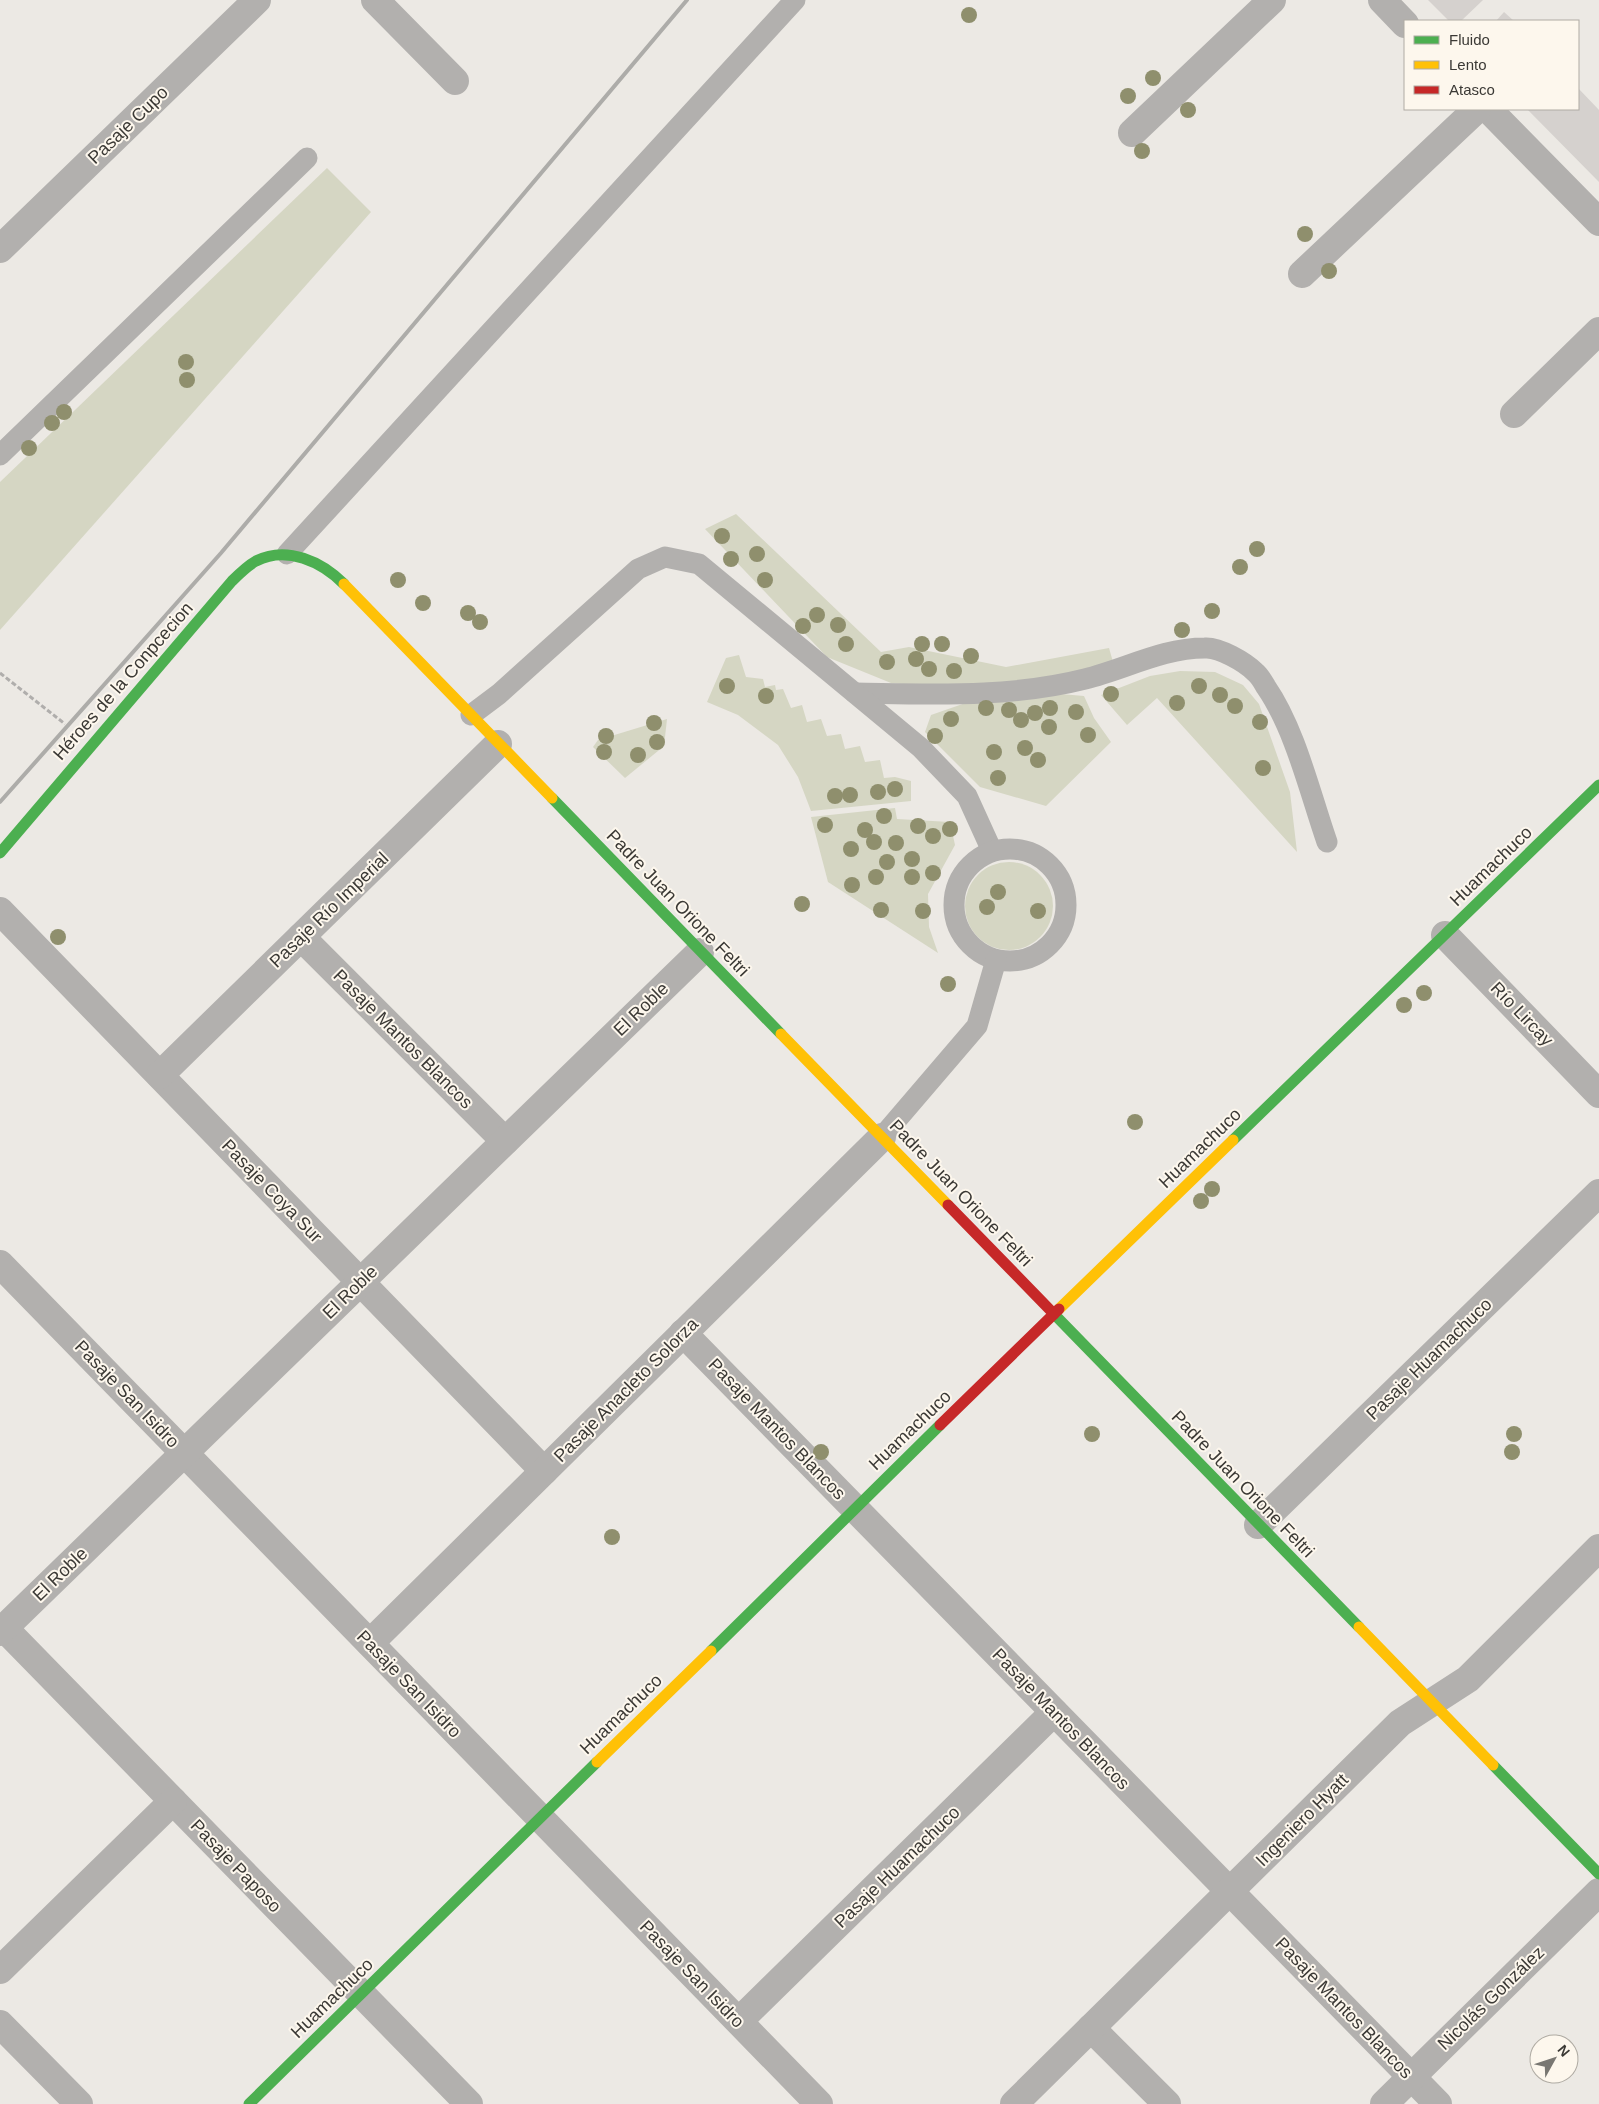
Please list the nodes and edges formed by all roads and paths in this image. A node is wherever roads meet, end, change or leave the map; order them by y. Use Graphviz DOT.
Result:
graph roads {
  1 [pos="257,0"];
  2 [pos="375,0"];
  3 [pos="795,0"];
  4 [pos="1272,0"];
  5 [pos="1382,0"];
  6 [pos="1404,23"];
  7 [pos="455,82"];
  8 [pos="1476,110"];
  9 [pos="1489,110"];
  10 [pos="1132,133"];
  11 [pos="307,158"];
  12 [pos="1599,222"];
  13 [pos="0,249"];
  14 [pos="1302,274"];
  15 [pos="1599,331"];
  16 [pos="1514,414"];
  17 [pos="0,455"];
  18 [pos="287,554"];
  19 [pos="0,673"];
  20 [pos="855,693"];
  21 [pos="471,715"];
  22 [pos="91,744"];
  23 [pos="498,744"];
  24 [pos="1599,785"];
  25 [pos="1327,842"];
  26 [pos="992,851"];
  27 [pos="0,853"];
  28 [pos="0,911"];
  29 [pos="1445,935"];
  30 [pos="301,937"];
  31 [pos="700,952"];
  32 [pos="996,960"];
  33 [pos="160,1075"];
  34 [pos="1599,1094"];
  35 [pos="882,1137"];
  36 [pos="505,1142"];
  37 [pos="1599,1192"];
  38 [pos="0,1264"];
  39 [pos="360,1282"];
  40 [pos="1054,1314"];
  41 [pos="683,1334"];
  42 [pos="184,1453"];
  43 [pos="544,1472"];
  44 [pos="855,1509"];
  45 [pos="1258,1525"];
  46 [pos="1599,1548"];
  47 [pos="2,1630"];
  48 [pos="370,1643"];
  49 [pos="1432,1703"];
  50 [pos="1054,1712"];
  51 [pos="173,1802"];
  52 [pos="540,1818"];
  53 [pos="1599,1874"];
  54 [pos="1230,1892"];
  55 [pos="1599,1892"];
  56 [pos="0,1970"];
  57 [pos="361,1994"];
  58 [pos="739,2022"];
  59 [pos="0,2024"];
  60 [pos="1091,2028"];
  61 [pos="1411,2077"];
  62 [pos="79,2104"];
  63 [pos="249,2104"];
  64 [pos="469,2104"];
  65 [pos="819,2104"];
  66 [pos="1014,2104"];
  67 [pos="1167,2104"];
  68 [pos="1384,2104"];
  69 [pos="1438,2104"];
  1 -- 13 [label="street, Pasaje Cupo"];
  2 -- 7 [label="street"];
  3 -- 18 [label="lane"];
  4 -- 10 [label="street"];
  5 -- 6 [label="street"];
  8 -- 14 [label="street"];
  9 -- 12 [label="street"];
  11 -- 17 [label="lane"];
  15 -- 16 [label="street"];
  18 -- 21 [label="street, Padre Juan Orione Feltri"];
  18 -- 22 [label="street, Héroes de la Conpcecion"];
  19 -- 22 [label="path"];
  20 -- 21 [label="lane"];
  20 -- 25 [label="lane"];
  20 -- 26 [label="lane"];
  21 -- 23 [label="street, Padre Juan Orione Feltri"];
  22 -- 27 [label="street, Héroes de la Conpcecion"];
  23 -- 30 [label="street, Pasaje Río Imperial"];
  23 -- 31 [label="street, Padre Juan Orione Feltri"];
  24 -- 29 [label="street, Huamachuco"];
  26 -- 32 [label="lane"];
  26 -- 32 [label="lane"];
  28 -- 33 [label="street, Pasaje Coya Sur"];
  29 -- 34 [label="street, Río Lircay"];
  29 -- 40 [label="street, Huamachuco"];
  30 -- 33 [label="street, Pasaje Río Imperial"];
  30 -- 36 [label="street, Pasaje Mantos Blancos"];
  31 -- 35 [label="street, Padre Juan Orione Feltri"];
  31 -- 36 [label="street, El Roble"];
  32 -- 35 [label="lane"];
  33 -- 39 [label="street, Pasaje Coya Sur"];
  35 -- 40 [label="street, Padre Juan Orione Feltri"];
  35 -- 41 [label="street, Pasaje Anacleto Solorza"];
  36 -- 39 [label="street, El Roble"];
  37 -- 45 [label="street, Pasaje Huamachuco"];
  38 -- 42 [label="street, Pasaje San Isidro"];
  39 -- 42 [label="street, El Roble"];
  39 -- 43 [label="street, Pasaje Coya Sur"];
  40 -- 44 [label="street, Huamachuco"];
  40 -- 45 [label="street, Padre Juan Orione Feltri"];
  41 -- 43 [label="street, Pasaje Anacleto Solorza"];
  41 -- 44 [label="street, Pasaje Mantos Blancos"];
  42 -- 47 [label="street, El Roble"];
  42 -- 48 [label="street, Pasaje San Isidro"];
  43 -- 48 [label="street, Pasaje Anacleto Solorza"];
  44 -- 50 [label="street, Pasaje Mantos Blancos"];
  44 -- 52 [label="street, Huamachuco"];
  45 -- 49 [label="street, Padre Juan Orione Feltri"];
  46 -- 49 [label="street, Ingeniero Hyatt"];
  47 -- 51 [label="street, Pasaje Paposo"];
  48 -- 52 [label="street, Pasaje San Isidro"];
  49 -- 53 [label="street, Padre Juan Orione Feltri"];
  49 -- 54 [label="street, Ingeniero Hyatt"];
  50 -- 54 [label="street, Pasaje Mantos Blancos"];
  50 -- 58 [label="street, Pasaje Huamachuco"];
  51 -- 56 [label="street"];
  51 -- 57 [label="street, Pasaje Paposo"];
  52 -- 57 [label="street, Huamachuco"];
  52 -- 58 [label="street, Pasaje San Isidro"];
  54 -- 60 [label="street, Ingeniero Hyatt"];
  54 -- 61 [label="street, Pasaje Mantos Blancos"];
  55 -- 61 [label="street, Nicolás González"];
  57 -- 63 [label="street, Huamachuco"];
  57 -- 64 [label="street, Pasaje Paposo"];
  58 -- 65 [label="street, Pasaje San Isidro"];
  59 -- 62 [label="street"];
  60 -- 66 [label="street, Ingeniero Hyatt"];
  60 -- 67 [label="street"];
  61 -- 68 [label="street, Nicolás González"];
  61 -- 69 [label="street, Pasaje Mantos Blancos"];
}
